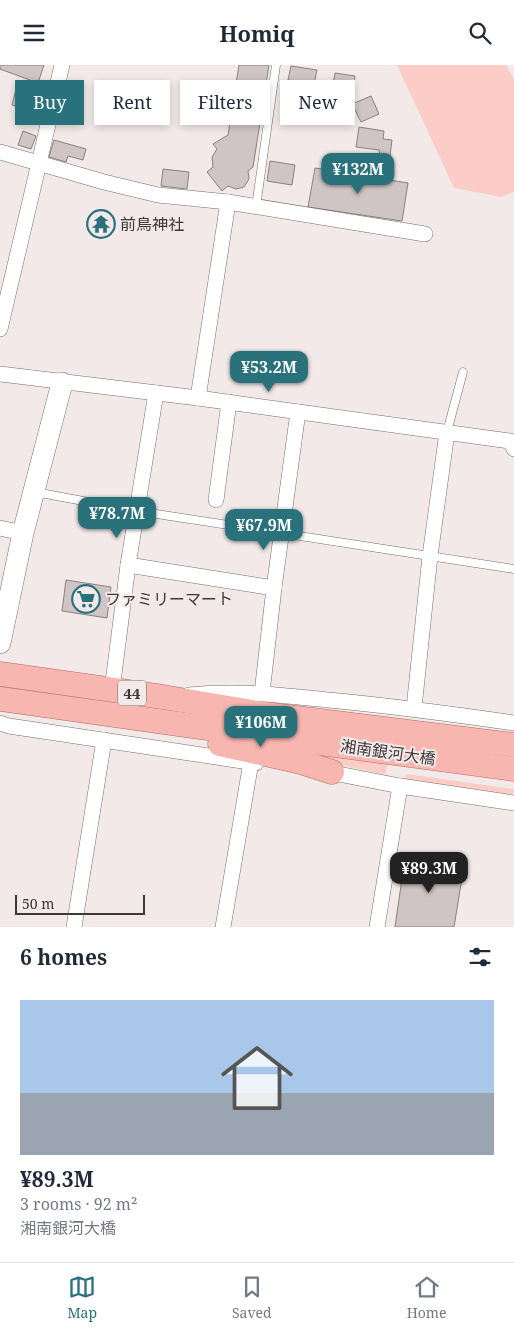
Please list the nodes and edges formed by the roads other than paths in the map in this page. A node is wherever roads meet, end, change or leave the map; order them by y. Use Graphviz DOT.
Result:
graph roads {
  1 [pos="62,65"];
  2 [pos="276,65"];
  3 [pos="0,152"];
  4 [pos="39,164"];
  5 [pos="228,202"];
  6 [pos="256,207"];
  7 [pos="425,233"];
  8 [pos="0,329"];
  9 [pos="463,372"];
  10 [pos="0,374"];
  11 [pos="62,383"];
  12 [pos="156,393"];
  13 [pos="198,398"];
  14 [pos="229,402"];
  15 [pos="298,412"];
  16 [pos="447,432"];
  17 [pos="514,449"];
  18 [pos="33,491"];
  19 [pos="216,500"];
  20 [pos="137,511"];
  21 [pos="0,528"];
  22 [pos="23,533"];
  23 [pos="282,534"];
  24 [pos="430,556"];
  25 [pos="128,565"];
  26 [pos="514,569"];
  27 [pos="274,588"];
  28 [pos="0,643"];
  29 [pos="0,674"];
  30 [pos="112,690"];
  31 [pos="0,699"];
  32 [pos="414,708"];
  33 [pos="263,714"];
  34 [pos="0,723"];
  35 [pos="514,723"];
  36 [pos="193,726"];
  37 [pos="104,740"];
  38 [pos="514,745"];
  39 [pos="251,762"];
  40 [pos="514,769"];
  41 [pos="332,771"];
  42 [pos="400,786"];
  43 [pos="514,803"];
  44 [pos="74,927"];
  45 [pos="223,927"];
  46 [pos="377,927"];
  1 -- 4 [label="street"];
  2 -- 6 [label="lane"];
  3 -- 4 [label="street"];
  4 -- 5 [label="street"];
  4 -- 8 [label="street"];
  5 -- 6 [label="street"];
  5 -- 13 [label="street"];
  6 -- 7 [label="street"];
  9 -- 16 [label="lane"];
  10 -- 11 [label="street"];
  11 -- 12 [label="street"];
  11 -- 18 [label="street"];
  12 -- 13 [label="street"];
  12 -- 20 [label="street"];
  13 -- 14 [label="street"];
  14 -- 15 [label="street"];
  14 -- 19 [label="street"];
  15 -- 16 [label="street"];
  15 -- 23 [label="street"];
  16 -- 17 [label="street"];
  16 -- 24 [label="street"];
  18 -- 20 [label="lane"];
  18 -- 22 [label="street"];
  20 -- 23 [label="lane"];
  20 -- 25 [label="street"];
  21 -- 22 [label="street"];
  22 -- 28 [label="street"];
  23 -- 24 [label="lane"];
  23 -- 27 [label="street"];
  24 -- 26 [label="lane"];
  24 -- 32 [label="street"];
  25 -- 27 [label="street"];
  25 -- 30 [label="street"];
  27 -- 33 [label="street"];
  29 -- 30 [label="main road, 44"];
  30 -- 33 [label="main road, 44"];
  31 -- 36 [label="main road, 44"];
  32 -- 33 [label="street"];
  32 -- 35 [label="street"];
  33 -- 36 [label="main road, 44"];
  33 -- 38 [label="main road, 湘南銀河大橋 / 44"];
  33 -- 40 [label="main road, 湘南銀河大橋 / 44"];
  34 -- 37 [label="street"];
  36 -- 41 [label="main road"];
  37 -- 39 [label="street"];
  37 -- 44 [label="street"];
  39 -- 41 [label="street"];
  39 -- 45 [label="street"];
  41 -- 42 [label="street"];
  42 -- 43 [label="street"];
  42 -- 46 [label="street"];
}
